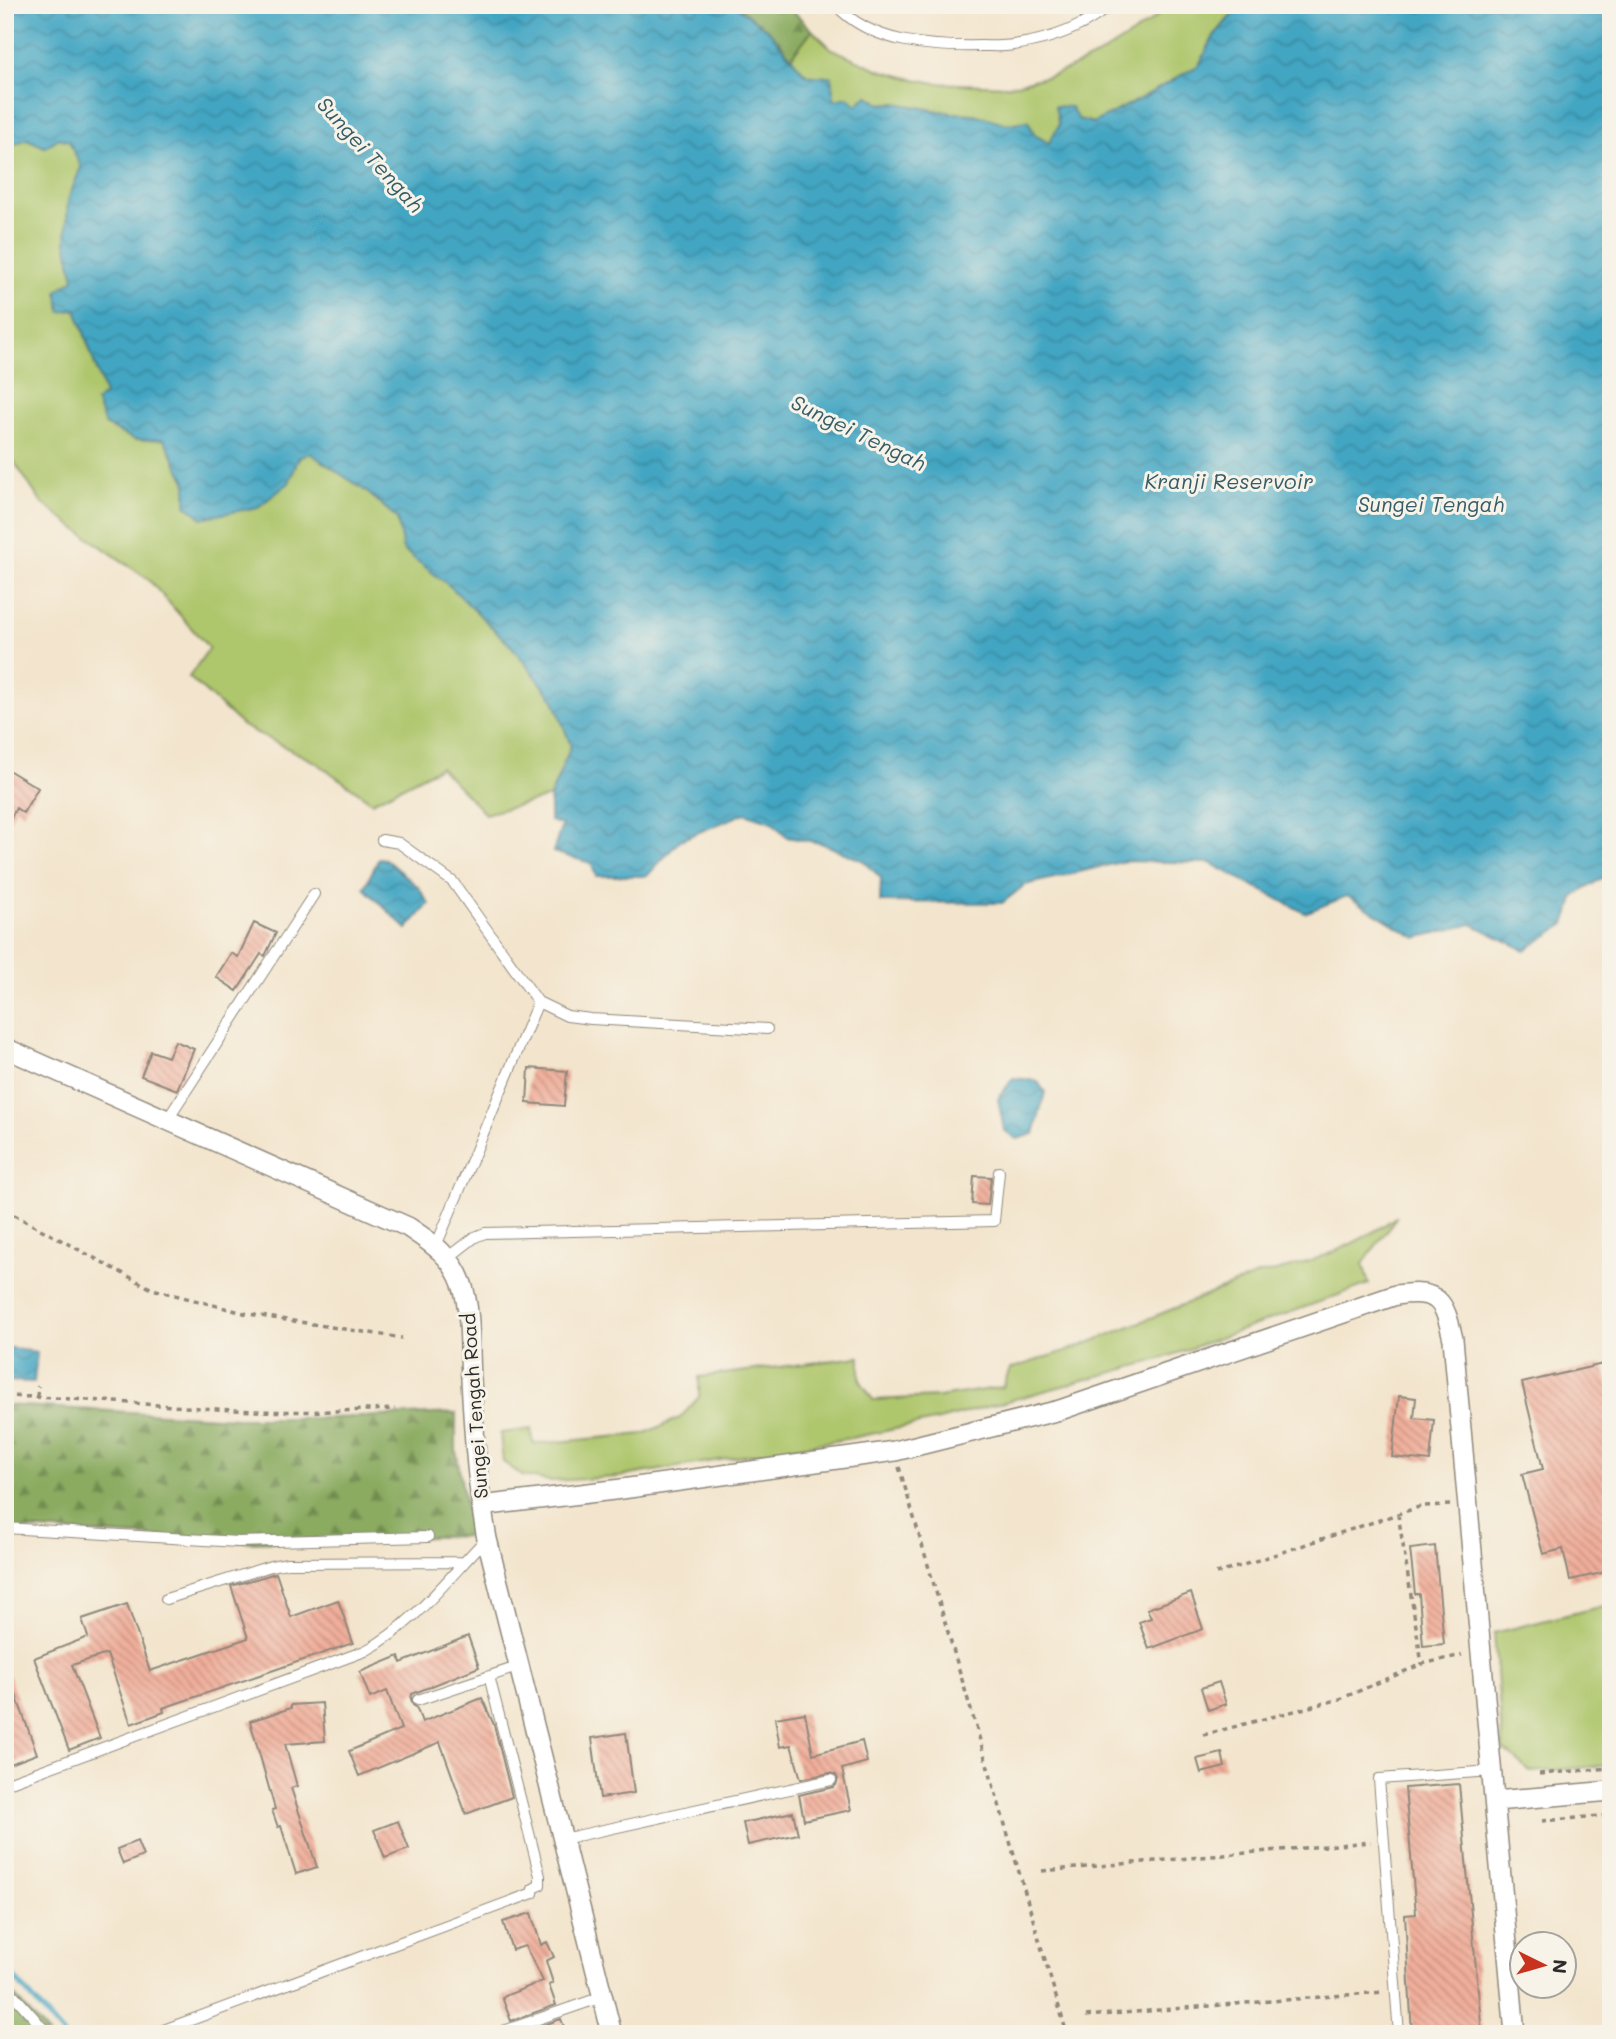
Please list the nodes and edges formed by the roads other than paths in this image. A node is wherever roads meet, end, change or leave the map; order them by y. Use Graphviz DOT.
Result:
graph roads {
  1 [pos="835,5"];
  2 [pos="1112,5"];
  3 [pos="382,840"];
  4 [pos="314,894"];
  5 [pos="538,1002"];
  6 [pos="767,1028"];
  7 [pos="5,1048"];
  8 [pos="167,1120"];
  9 [pos="999,1172"];
  10 [pos="442,1252"];
  11 [pos="481,1506"];
  12 [pos="5,1528"];
  13 [pos="428,1537"];
  14 [pos="487,1539"];
  15 [pos="464,1562"];
  16 [pos="166,1600"];
  17 [pos="520,1666"];
  18 [pos="489,1676"];
  19 [pos="418,1700"];
  20 [pos="1492,1771"];
  21 [pos="831,1780"];
  22 [pos="5,1784"];
  23 [pos="1611,1791"];
  24 [pos="1495,1801"];
  25 [pos="563,1839"];
  26 [pos="5,1985"];
  27 [pos="602,1997"];
  28 [pos="48,2034"];
  29 [pos="153,2034"];
  30 [pos="495,2034"];
  31 [pos="612,2034"];
  32 [pos="1399,2034"];
  33 [pos="1515,2034"];
  1 -- 2 [label="lane"];
  3 -- 5 [label="lane"];
  4 -- 8 [label="lane"];
  5 -- 6 [label="lane"];
  5 -- 10 [label="lane"];
  7 -- 8 [label="street"];
  8 -- 10 [label="street"];
  9 -- 10 [label="lane"];
  10 -- 11 [label="street, Sungei Tengah Road"];
  11 -- 14 [label="street, Sungei Tengah Road"];
  11 -- 20 [label="street"];
  12 -- 13 [label="lane"];
  14 -- 15 [label="lane"];
  14 -- 17 [label="street, Sungei Tengah Road"];
  15 -- 16 [label="lane"];
  15 -- 22 [label="lane"];
  17 -- 18 [label="lane"];
  17 -- 25 [label="street, Sungei Tengah Road"];
  18 -- 19 [label="lane"];
  18 -- 29 [label="lane"];
  20 -- 24 [label="street"];
  20 -- 32 [label="lane"];
  21 -- 25 [label="lane"];
  23 -- 24 [label="street"];
  24 -- 33 [label="street"];
  25 -- 27 [label="street, Sungei Tengah Road"];
  26 -- 28 [label="lane"];
  27 -- 30 [label="lane"];
  27 -- 31 [label="street, Sungei Tengah Road"];
}
